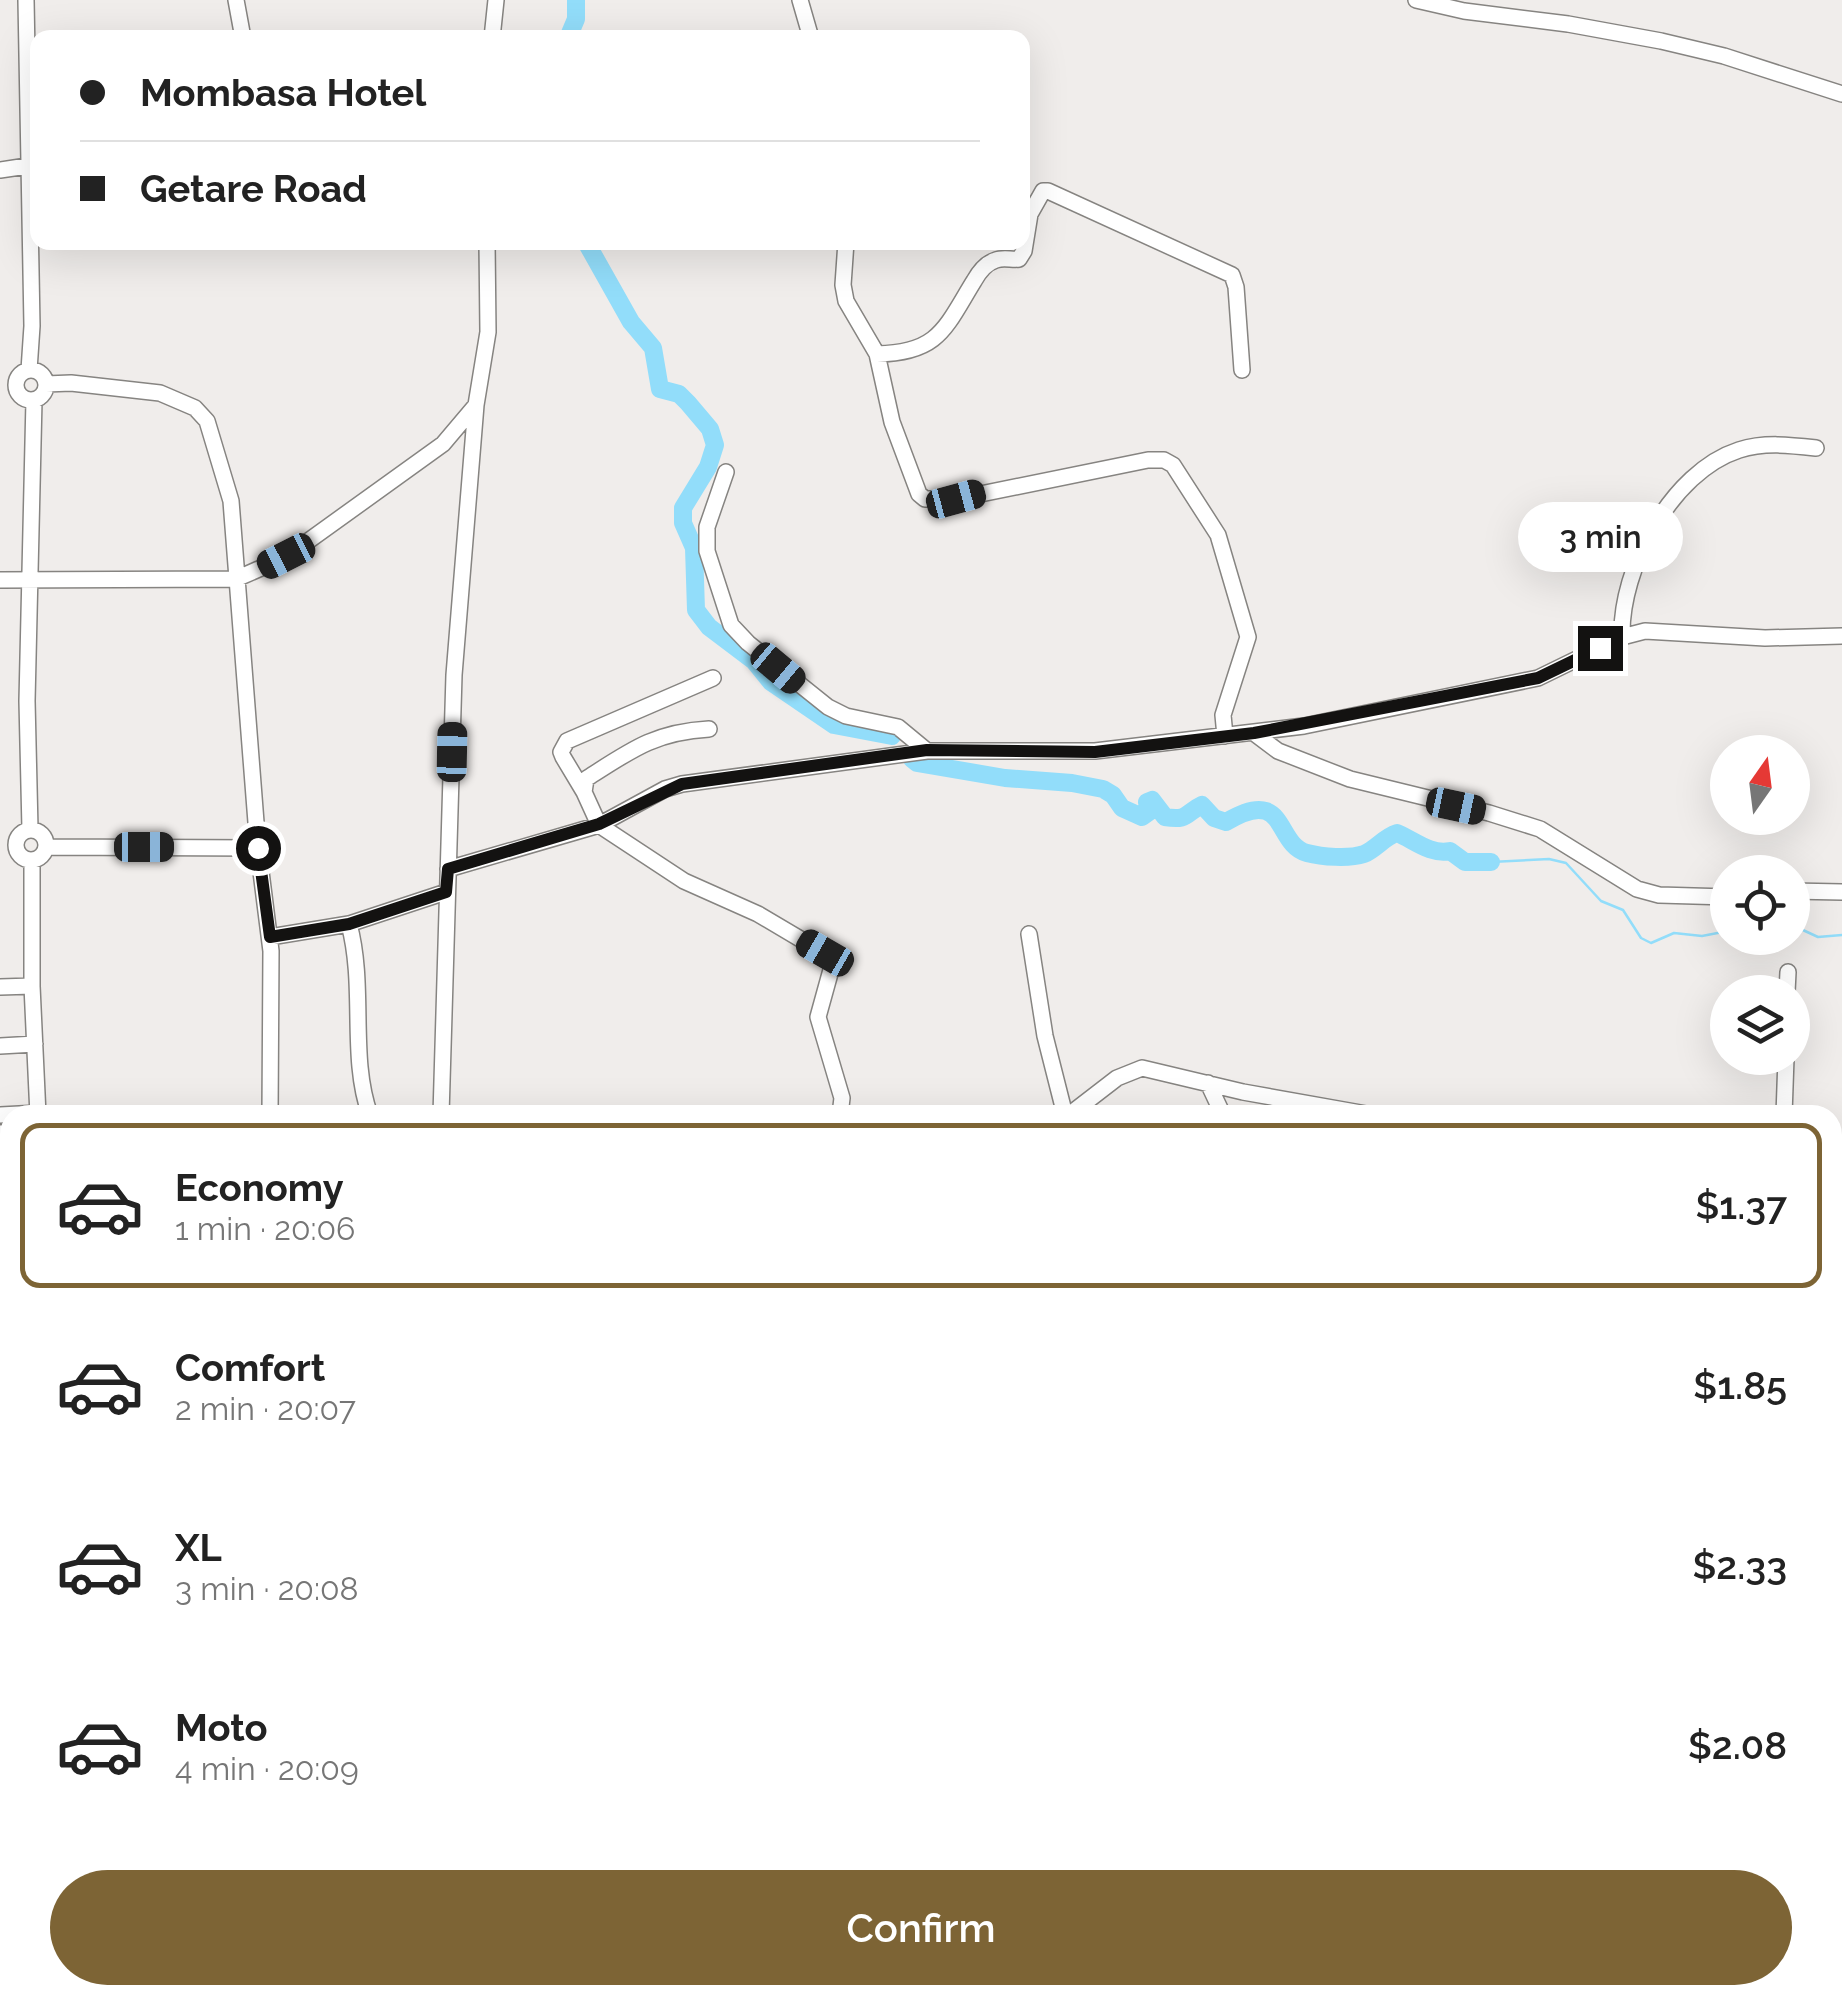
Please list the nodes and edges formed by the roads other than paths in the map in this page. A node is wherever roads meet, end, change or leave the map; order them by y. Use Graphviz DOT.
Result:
graph roads {
  1 [pos="26,0"];
  2 [pos="236,0"];
  3 [pos="496,0"];
  4 [pos="800,0"];
  5 [pos="1416,0"];
  6 [pos="241,30"];
  7 [pos="493,30"];
  8 [pos="809,30"];
  9 [pos="1842,94"];
  10 [pos="27,166"];
  11 [pos="0,170"];
  12 [pos="1030,214"];
  13 [pos="487,250"];
  14 [pos="845,250"];
  15 [pos="1024,250"];
  16 [pos="876,354"];
  17 [pos="28,370"];
  18 [pos="1242,370"];
  19 [pos="8,383"];
  20 [pos="46,384"];
  21 [pos="34,400"];
  22 [pos="476,405"];
  23 [pos="1816,448"];
  24 [pos="726,472"];
  25 [pos="236,579"];
  26 [pos="0,580"];
  27 [pos="28,580"];
  28 [pos="1842,636"];
  29 [pos="1622,637"];
  30 [pos="712,678"];
  31 [pos="709,730"];
  32 [pos="1254,733"];
  33 [pos="1225,736"];
  34 [pos="927,750"];
  35 [pos="584,792"];
  36 [pos="599,824"];
  37 [pos="30,829"];
  38 [pos="8,846"];
  39 [pos="46,847"];
  40 [pos="258,848"];
  41 [pos="32,860"];
  42 [pos="448,869"];
  43 [pos="1810,891"];
  44 [pos="446,892"];
  45 [pos="1842,892"];
  46 [pos="1710,897"];
  47 [pos="349,924"];
  48 [pos="1029,934"];
  49 [pos="270,937"];
  50 [pos="1788,972"];
  51 [pos="1788,975"];
  52 [pos="0,986"];
  53 [pos="32,986"];
  54 [pos="35,1044"];
  55 [pos="0,1046"];
  56 [pos="1785,1075"];
  57 [pos="1208,1083"];
  58 [pos="38,1105"];
  59 [pos="270,1105"];
  60 [pos="367,1105"];
  61 [pos="440,1105"];
  62 [pos="841,1105"];
  63 [pos="1064,1105"];
  64 [pos="1081,1105"];
  65 [pos="1218,1105"];
  66 [pos="1321,1105"];
  67 [pos="1784,1105"];
  1 -- 10 [label="street"];
  2 -- 6 [label="street"];
  3 -- 7 [label="street"];
  4 -- 8 [label="street"];
  5 -- 9 [label="street"];
  10 -- 11 [label="street"];
  10 -- 17 [label="street"];
  12 -- 18 [label="street"];
  13 -- 22 [label="street"];
  14 -- 16 [label="street"];
  15 -- 16 [label="street"];
  16 -- 33 [label="street"];
  17 -- 19 [label="street"];
  17 -- 20 [label="street"];
  19 -- 21 [label="street"];
  20 -- 21 [label="street"];
  20 -- 25 [label="street"];
  21 -- 27 [label="street"];
  22 -- 25 [label="street"];
  22 -- 42 [label="street"];
  23 -- 29 [label="street"];
  24 -- 34 [label="street"];
  25 -- 27 [label="street"];
  25 -- 40 [label="street"];
  26 -- 27 [label="street"];
  27 -- 37 [label="street"];
  28 -- 29 [label="street"];
  29 -- 32 [label="street"];
  30 -- 35 [label="street"];
  31 -- 35 [label="street"];
  32 -- 33 [label="street"];
  32 -- 46 [label="street"];
  33 -- 34 [label="street"];
  34 -- 36 [label="street"];
  35 -- 36 [label="street"];
  36 -- 42 [label="street"];
  36 -- 62 [label="street"];
  37 -- 38 [label="street"];
  37 -- 39 [label="street"];
  38 -- 41 [label="street"];
  39 -- 40 [label="street"];
  39 -- 41 [label="street"];
  40 -- 49 [label="street"];
  41 -- 53 [label="street"];
  42 -- 44 [label="street"];
  43 -- 45 [label="street"];
  44 -- 47 [label="street"];
  44 -- 61 [label="street"];
  47 -- 49 [label="street"];
  47 -- 60 [label="street"];
  48 -- 63 [label="street"];
  49 -- 59 [label="street"];
  50 -- 51 [label="street"];
  52 -- 53 [label="street"];
  53 -- 54 [label="street"];
  54 -- 55 [label="street"];
  54 -- 58 [label="street"];
  56 -- 67 [label="street"];
  57 -- 64 [label="street"];
  57 -- 65 [label="street"];
  57 -- 66 [label="street"];
}
